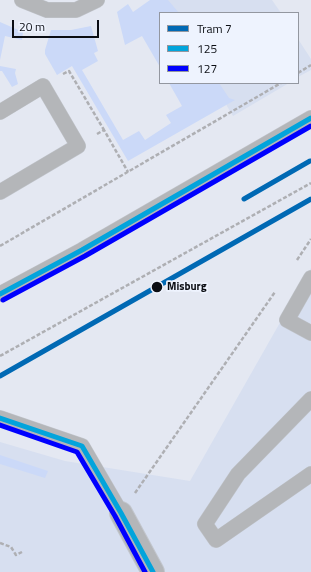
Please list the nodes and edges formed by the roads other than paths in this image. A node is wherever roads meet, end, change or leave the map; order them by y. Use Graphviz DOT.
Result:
graph roads {
  1 [pos="22,0"];
  2 [pos="98,0"];
  3 [pos="0,112"];
  4 [pos="311,118"];
  5 [pos="0,192"];
  6 [pos="311,278"];
  7 [pos="0,294"];
  8 [pos="311,333"];
  9 [pos="311,399"];
  10 [pos="0,418"];
  11 [pos="311,474"];
  12 [pos="121,513"];
  13 [pos="153,572"];
  1 -- 2 [label="lane"];
  3 -- 5 [label="lane"];
  4 -- 7 [label="lane"];
  6 -- 8 [label="lane"];
  9 -- 11 [label="lane"];
  10 -- 12 [label="lane"];
  12 -- 13 [label="street"];
}
